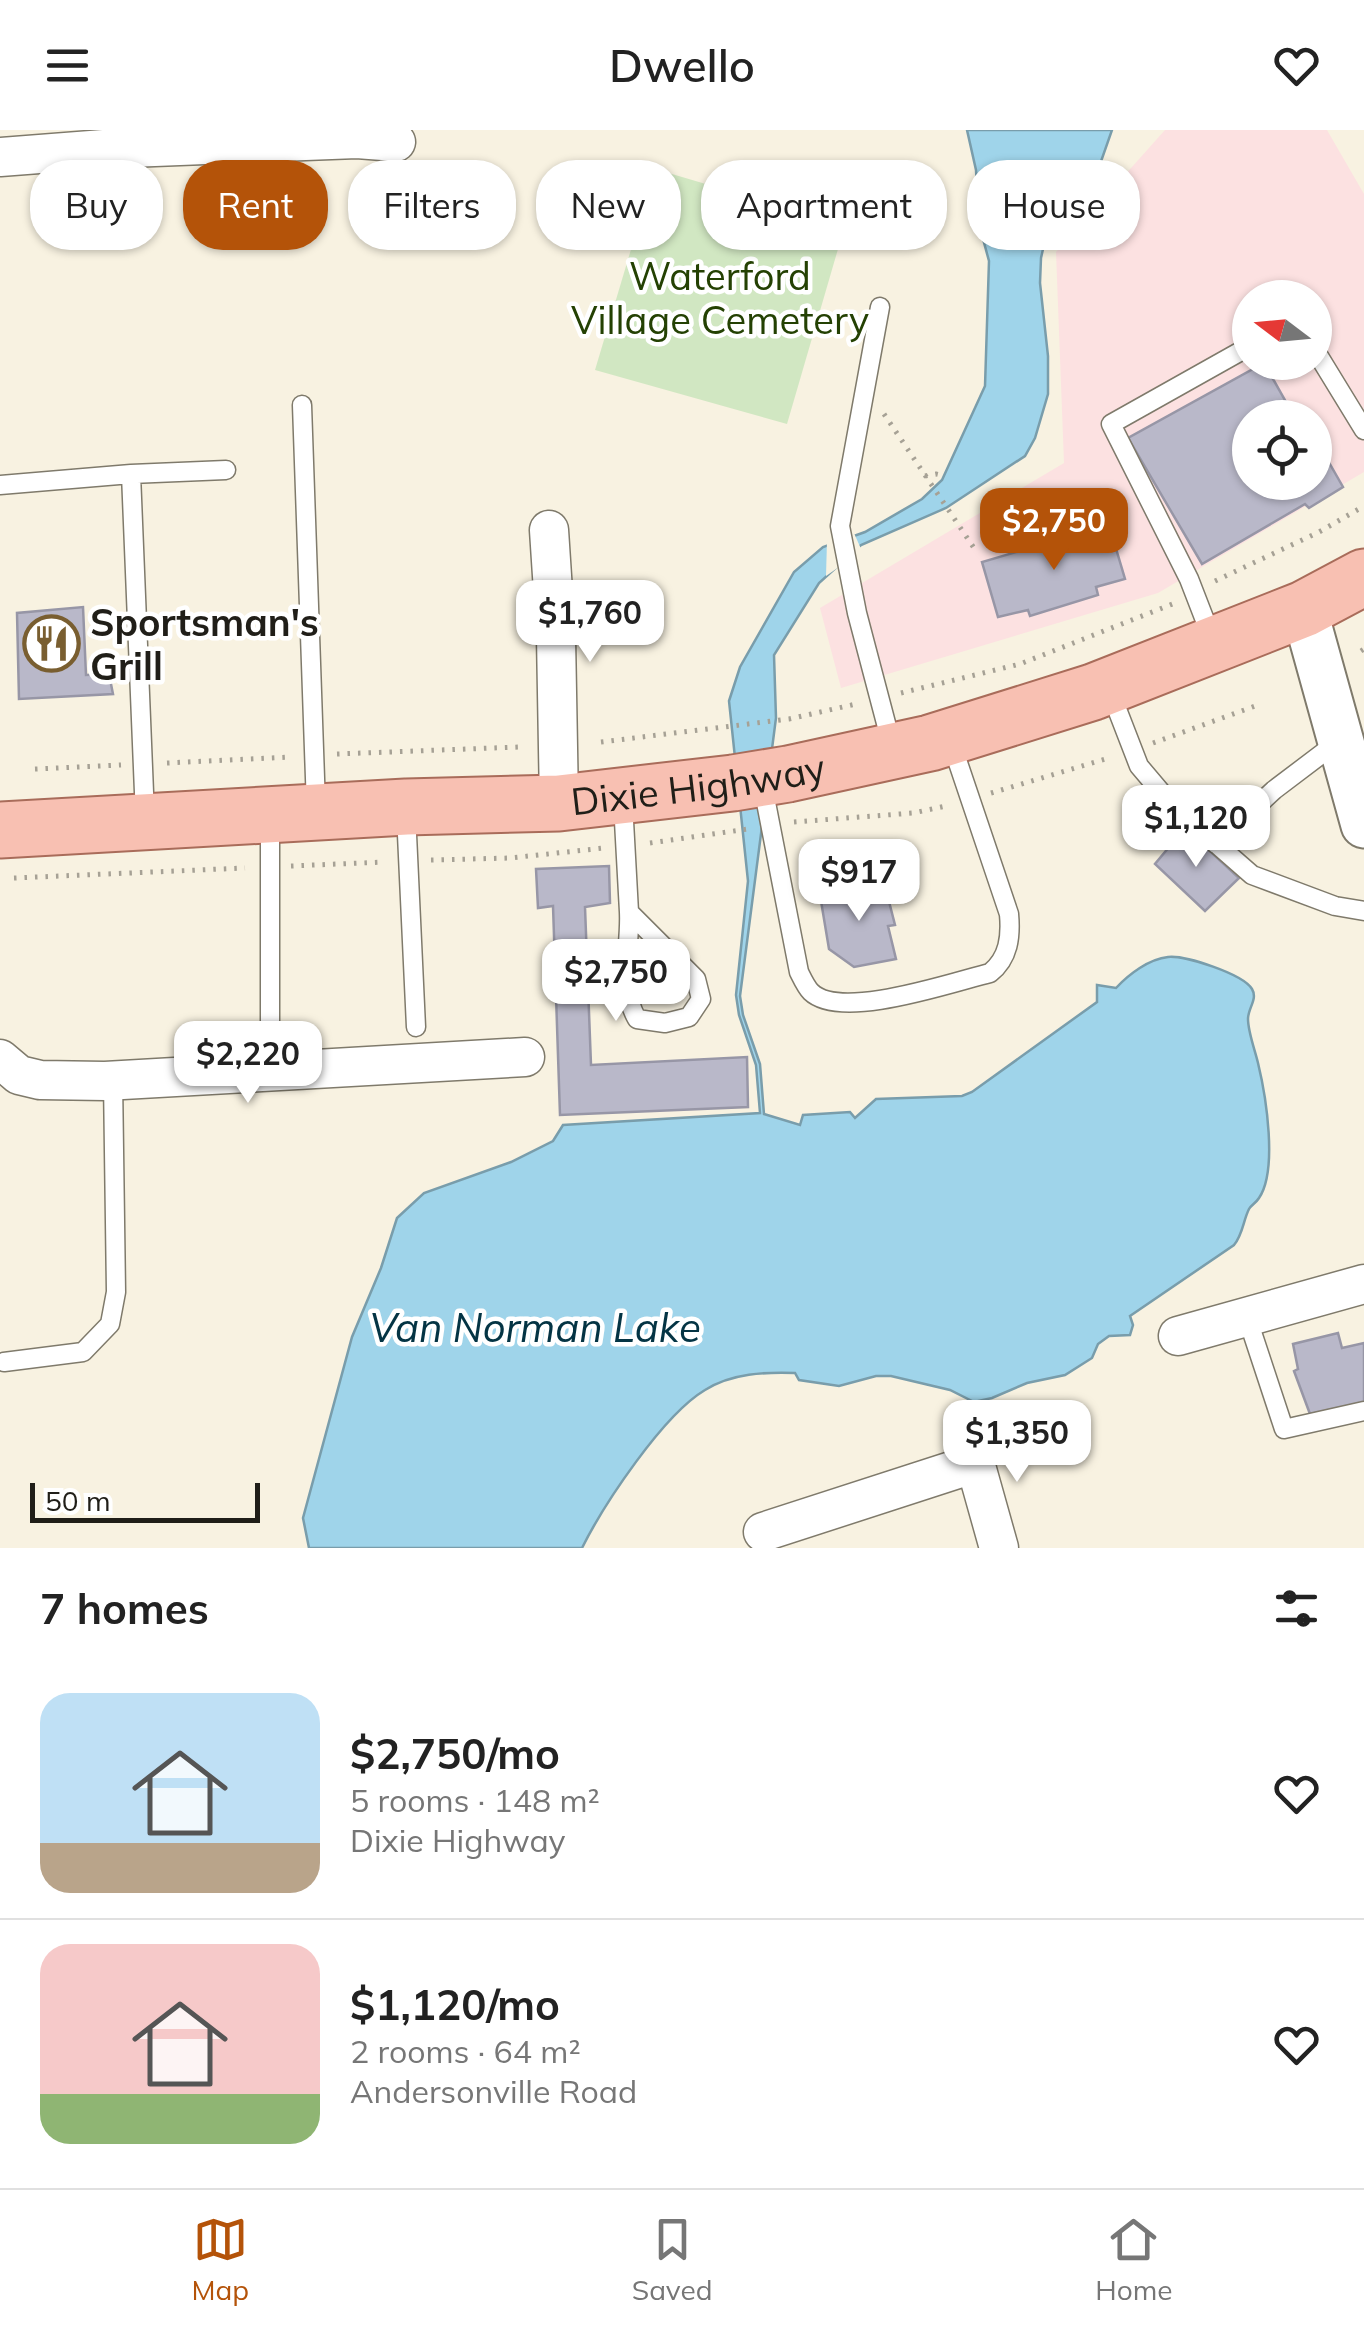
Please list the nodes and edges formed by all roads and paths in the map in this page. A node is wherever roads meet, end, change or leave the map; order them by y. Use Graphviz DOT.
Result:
graph roads {
  1 [pos="396,142"];
  2 [pos="0,157"];
  3 [pos="880,307"];
  4 [pos="1232,356"];
  5 [pos="1332,378"];
  6 [pos="865,387"];
  7 [pos="302,405"];
  8 [pos="1364,430"];
  9 [pos="226,470"];
  10 [pos="130,474"];
  11 [pos="944,476"];
  12 [pos="927,479"];
  13 [pos="0,485"];
  14 [pos="1364,506"];
  15 [pos="549,530"];
  16 [pos="974,548"];
  17 [pos="1364,576"];
  18 [pos="1194,592"];
  19 [pos="1304,609"];
  20 [pos="1214,644"];
  21 [pos="1108,686"];
  22 [pos="880,698"];
  23 [pos="1258,704"];
  24 [pos="949,737"];
  25 [pos="1340,740"];
  26 [pos="600,742"];
  27 [pos="1155,742"];
  28 [pos="519,748"];
  29 [pos="894,751"];
  30 [pos="314,756"];
  31 [pos="143,764"];
  32 [pos="35,768"];
  33 [pos="758,799"];
  34 [pos="559,803"];
  35 [pos="406,807"];
  36 [pos="624,821"];
  37 [pos="145,822"];
  38 [pos="1364,825"];
  39 [pos="285,831"];
  40 [pos="1216,844"];
  41 [pos="7,854"];
  42 [pos="409,861"];
  43 [pos="1364,911"];
  44 [pos="629,912"];
  45 [pos="416,1027"];
  46 [pos="524,1057"];
  47 [pos="0,1059"];
  48 [pos="270,1071"];
  49 [pos="112,1080"];
  50 [pos="1364,1284"];
  51 [pos="1246,1317"];
  52 [pos="1178,1336"];
  53 [pos="4,1362"];
  54 [pos="1364,1411"];
  55 [pos="764,1532"];
  56 [pos="998,1548"];
  1 -- 2 [label="street"];
  3 -- 6 [label="lane"];
  4 -- 18 [label="lane"];
  5 -- 8 [label="lane"];
  6 -- 12 [label="path"];
  6 -- 22 [label="lane"];
  7 -- 30 [label="lane"];
  9 -- 10 [label="lane"];
  10 -- 13 [label="lane"];
  10 -- 31 [label="lane"];
  11 -- 12 [label="path"];
  12 -- 16 [label="path"];
  14 -- 18 [label="path"];
  15 -- 34 [label="street"];
  17 -- 19 [label="main road, Dixie Highway"];
  18 -- 20 [label="lane"];
  18 -- 22 [label="path"];
  19 -- 20 [label="main road, Dixie Highway"];
  19 -- 25 [label="street"];
  20 -- 21 [label="main road, Dixie Highway"];
  21 -- 24 [label="main road, Dixie Highway"];
  21 -- 40 [label="lane"];
  22 -- 26 [label="path"];
  22 -- 29 [label="lane"];
  23 -- 27 [label="path"];
  24 -- 29 [label="main road, Dixie Highway"];
  24 -- 33 [label="lane"];
  25 -- 38 [label="street"];
  25 -- 40 [label="lane"];
  28 -- 30 [label="path"];
  29 -- 33 [label="main road, Dixie Highway"];
  30 -- 31 [label="path"];
  30 -- 39 [label="lane"];
  31 -- 32 [label="path"];
  31 -- 37 [label="lane"];
  33 -- 36 [label="main road, Dixie Highway"];
  33 -- 36 [label="path"];
  34 -- 35 [label="main road, Dixie Highway"];
  34 -- 36 [label="main road, Dixie Highway"];
  35 -- 39 [label="main road, Dixie Highway"];
  35 -- 42 [label="lane"];
  36 -- 42 [label="path"];
  36 -- 44 [label="lane"];
  37 -- 39 [label="main road, Dixie Highway"];
  37 -- 41 [label="main road, Dixie Highway"];
  39 -- 41 [label="path"];
  39 -- 42 [label="path"];
  39 -- 48 [label="lane"];
  40 -- 43 [label="lane"];
  42 -- 45 [label="lane"];
  44 -- 44 [label="lane"];
  46 -- 48 [label="street"];
  47 -- 49 [label="street"];
  48 -- 49 [label="street"];
  49 -- 53 [label="lane"];
  50 -- 51 [label="street"];
  51 -- 52 [label="street"];
  51 -- 54 [label="lane"];
  55 -- 56 [label="street"];
}
